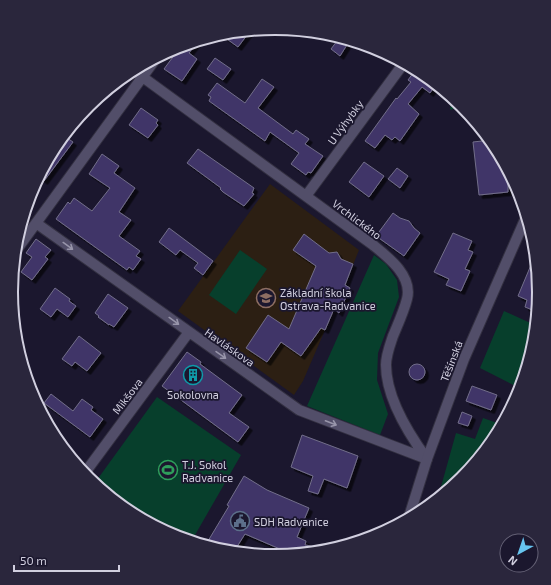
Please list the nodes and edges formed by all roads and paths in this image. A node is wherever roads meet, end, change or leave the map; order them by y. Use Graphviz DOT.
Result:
graph roads {
  1 [pos="401,67"];
  2 [pos="149,68"];
  3 [pos="139,74"];
  4 [pos="143,77"];
  5 [pos="306,196"];
  6 [pos="36,223"];
  7 [pos="523,224"];
  8 [pos="23,240"];
  9 [pos="189,332"];
  10 [pos="427,459"];
  11 [pos="88,469"];
  12 [pos="410,512"];
  1 -- 5 [label="street, U Výhybky"];
  2 -- 4 [label="street"];
  3 -- 4 [label="street, Vrchlického"];
  4 -- 5 [label="street, Vrchlického"];
  4 -- 6 [label="street"];
  5 -- 10 [label="street, Vrchlického"];
  6 -- 8 [label="street"];
  6 -- 9 [label="street, Havláskova, one-way"];
  7 -- 10 [label="street, Těšínská"];
  9 -- 10 [label="street, Havláskova, one-way"];
  9 -- 11 [label="street, Mikšova"];
  10 -- 12 [label="street, Těšínská"];
}
